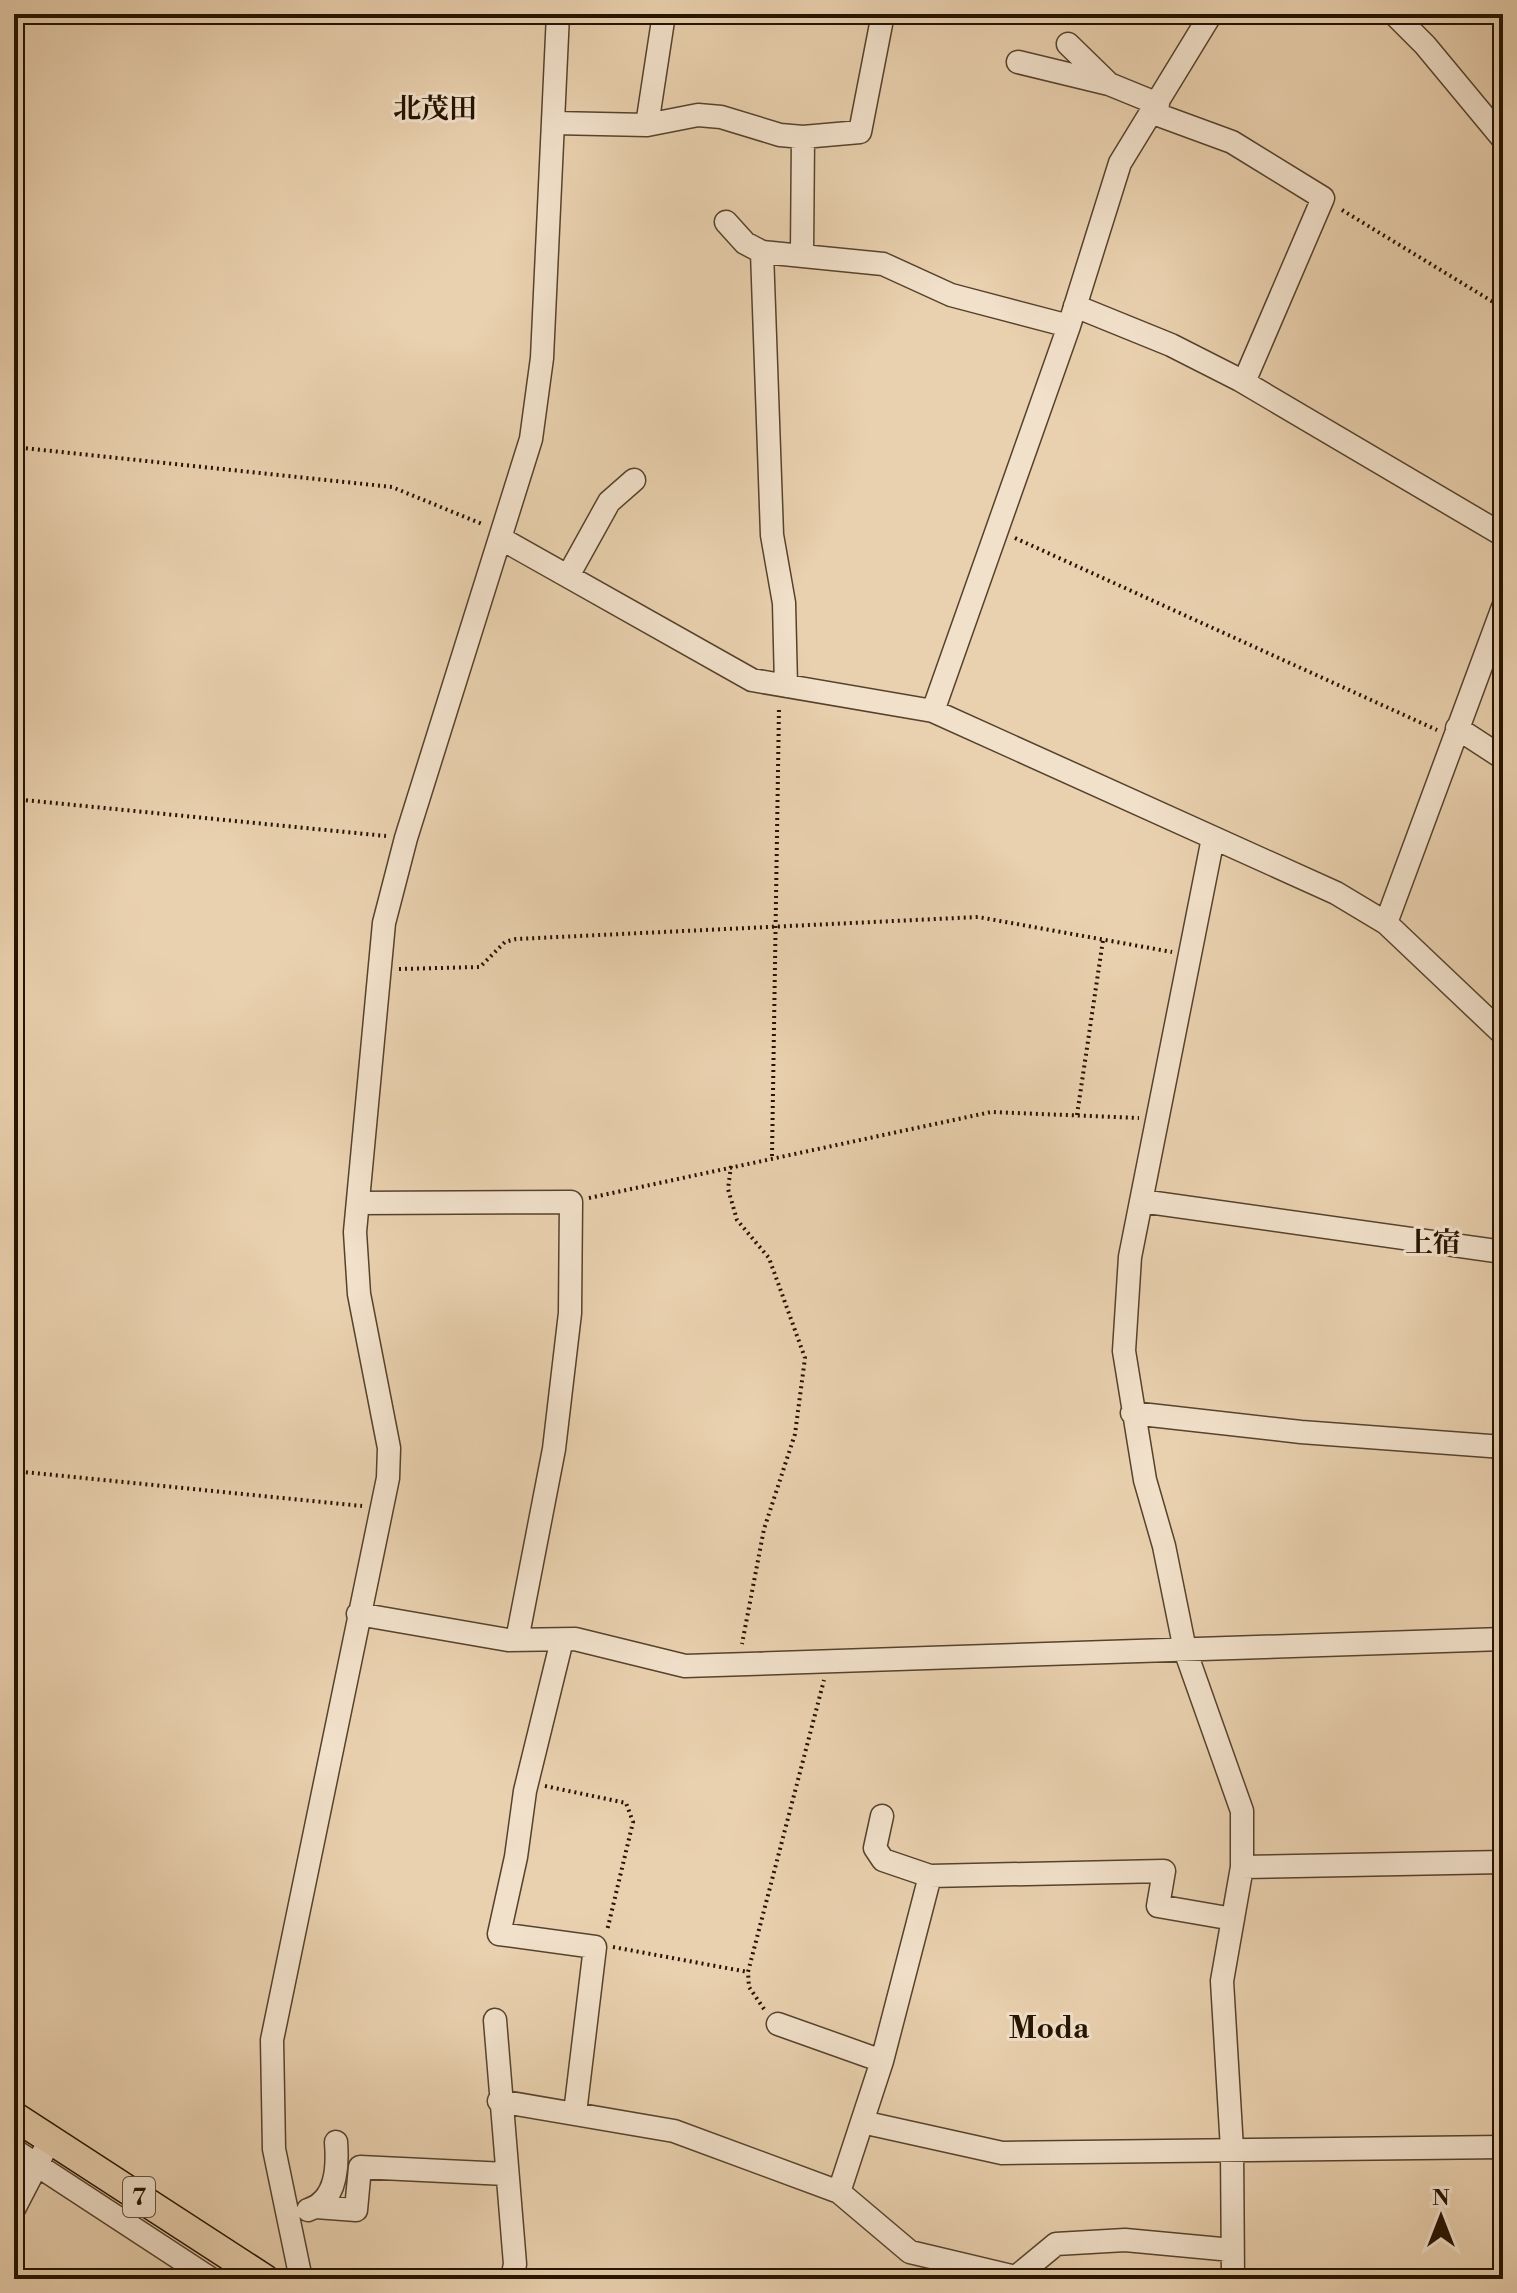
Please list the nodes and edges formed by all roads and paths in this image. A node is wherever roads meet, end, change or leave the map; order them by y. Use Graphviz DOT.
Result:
graph roads {
  1 [pos="558,14"];
  2 [pos="664,14"];
  3 [pos="883,14"];
  4 [pos="1211,14"];
  5 [pos="1394,14"];
  6 [pos="1068,44"];
  7 [pos="1018,62"];
  8 [pos="1109,84"];
  9 [pos="1155,108"];
  10 [pos="554,123"];
  11 [pos="647,125"];
  12 [pos="803,137"];
  13 [pos="1503,139"];
  14 [pos="1323,198"];
  15 [pos="726,222"];
  16 [pos="762,252"];
  17 [pos="802,253"];
  18 [pos="1503,308"];
  19 [pos="1072,316"];
  20 [pos="1244,382"];
  21 [pos="14,447"];
  22 [pos="634,480"];
  23 [pos="997,530"];
  24 [pos="1503,535"];
  25 [pos="500,538"];
  26 [pos="568,576"];
  27 [pos="1503,607"];
  28 [pos="783,685"];
  29 [pos="933,711"];
  30 [pos="1455,733"];
  31 [pos="1503,758"];
  32 [pos="14,799"];
  33 [pos="406,838"];
  34 [pos="1213,838"];
  35 [pos="1386,923"];
  36 [pos="776,927"];
  37 [pos="1103,940"];
  38 [pos="1190,955"];
  39 [pos="380,969"];
  40 [pos="1503,1034"];
  41 [pos="1077,1115"];
  42 [pos="1157,1119"];
  43 [pos="772,1156"];
  44 [pos="731,1166"];
  45 [pos="1141,1201"];
  46 [pos="571,1202"];
  47 [pos="358,1203"];
  48 [pos="1503,1252"];
  49 [pos="1132,1413"];
  50 [pos="1503,1447"];
  51 [pos="14,1471"];
  52 [pos="384,1508"];
  53 [pos="358,1614"];
  54 [pos="1503,1639"];
  55 [pos="517,1640"];
  56 [pos="562,1640"];
  57 [pos="1185,1650"];
  58 [pos="826,1662"];
  59 [pos="739,1664"];
  60 [pos="527,1782"];
  61 [pos="882,1816"];
  62 [pos="1503,1862"];
  63 [pos="1242,1867"];
  64 [pos="930,1876"];
  65 [pos="1233,1919"];
  66 [pos="748,1972"];
  67 [pos="495,2020"];
  68 [pos="778,2024"];
  69 [pos="882,2061"];
  70 [pos="499,2101"];
  71 [pos="575,2113"];
  72 [pos="14,2116"];
  73 [pos="862,2122"];
  74 [pos="51,2140"];
  75 [pos="336,2142"];
  76 [pos="1503,2147"];
  77 [pos="1232,2149"];
  78 [pos="14,2150"];
  79 [pos="36,2165"];
  80 [pos="506,2174"];
  81 [pos="839,2192"];
  82 [pos="316,2207"];
  83 [pos="14,2209"];
  84 [pos="288,2216"];
  85 [pos="1232,2250"];
  86 [pos="1024,2276"];
  87 [pos="211,2279"];
  88 [pos="265,2279"];
  89 [pos="301,2279"];
  90 [pos="512,2279"];
  91 [pos="1233,2279"];
  1 -- 10 [label="street"];
  2 -- 11 [label="street"];
  3 -- 12 [label="street"];
  4 -- 9 [label="street"];
  5 -- 13 [label="street"];
  6 -- 8 [label="street"];
  7 -- 8 [label="street"];
  8 -- 9 [label="street"];
  9 -- 14 [label="street"];
  9 -- 19 [label="street"];
  10 -- 11 [label="street"];
  10 -- 25 [label="street"];
  11 -- 12 [label="street"];
  12 -- 17 [label="street"];
  14 -- 18 [label="path"];
  14 -- 20 [label="street"];
  15 -- 16 [label="street"];
  16 -- 17 [label="street"];
  16 -- 28 [label="street"];
  17 -- 19 [label="street"];
  19 -- 20 [label="street"];
  19 -- 23 [label="street"];
  20 -- 24 [label="street"];
  21 -- 25 [label="path"];
  22 -- 26 [label="street"];
  23 -- 29 [label="street"];
  23 -- 30 [label="path"];
  25 -- 26 [label="street"];
  25 -- 33 [label="street"];
  26 -- 28 [label="street"];
  27 -- 30 [label="street"];
  28 -- 29 [label="street"];
  28 -- 36 [label="path"];
  29 -- 34 [label="street"];
  30 -- 31 [label="street"];
  30 -- 35 [label="street"];
  32 -- 33 [label="path"];
  33 -- 39 [label="street"];
  34 -- 35 [label="street"];
  34 -- 38 [label="street"];
  35 -- 40 [label="street"];
  36 -- 37 [label="path"];
  36 -- 39 [label="path"];
  36 -- 43 [label="path"];
  37 -- 38 [label="path"];
  37 -- 41 [label="path"];
  38 -- 42 [label="street"];
  39 -- 47 [label="street"];
  41 -- 42 [label="path"];
  41 -- 43 [label="path"];
  42 -- 45 [label="street"];
  43 -- 44 [label="path"];
  44 -- 46 [label="path"];
  44 -- 59 [label="path"];
  45 -- 48 [label="street"];
  45 -- 49 [label="street"];
  46 -- 47 [label="street"];
  46 -- 55 [label="street"];
  47 -- 52 [label="street"];
  49 -- 50 [label="street"];
  49 -- 57 [label="street"];
  51 -- 52 [label="path"];
  52 -- 53 [label="street"];
  53 -- 55 [label="street"];
  53 -- 84 [label="street"];
  54 -- 57 [label="street"];
  55 -- 56 [label="street"];
  56 -- 59 [label="street"];
  56 -- 60 [label="street"];
  57 -- 58 [label="street"];
  57 -- 63 [label="street"];
  58 -- 59 [label="street"];
  58 -- 66 [label="path"];
  60 -- 66 [label="path"];
  60 -- 71 [label="street"];
  61 -- 64 [label="street"];
  62 -- 63 [label="street"];
  63 -- 65 [label="street"];
  64 -- 65 [label="street"];
  64 -- 69 [label="street"];
  65 -- 77 [label="street"];
  66 -- 68 [label="path"];
  67 -- 70 [label="street"];
  68 -- 69 [label="street"];
  69 -- 73 [label="street"];
  70 -- 71 [label="street"];
  70 -- 80 [label="street"];
  71 -- 81 [label="street"];
  72 -- 74 [label="main road, 7"];
  73 -- 77 [label="street"];
  73 -- 81 [label="street"];
  74 -- 79 [label="street"];
  74 -- 88 [label="main road, 7"];
  75 -- 82 [label="street"];
  76 -- 77 [label="street"];
  77 -- 85 [label="street"];
  78 -- 79 [label="street"];
  79 -- 83 [label="street"];
  79 -- 87 [label="street"];
  80 -- 82 [label="street"];
  80 -- 90 [label="street"];
  81 -- 86 [label="street"];
  82 -- 84 [label="street"];
  84 -- 89 [label="street"];
  85 -- 86 [label="street"];
  85 -- 91 [label="street"];
}
